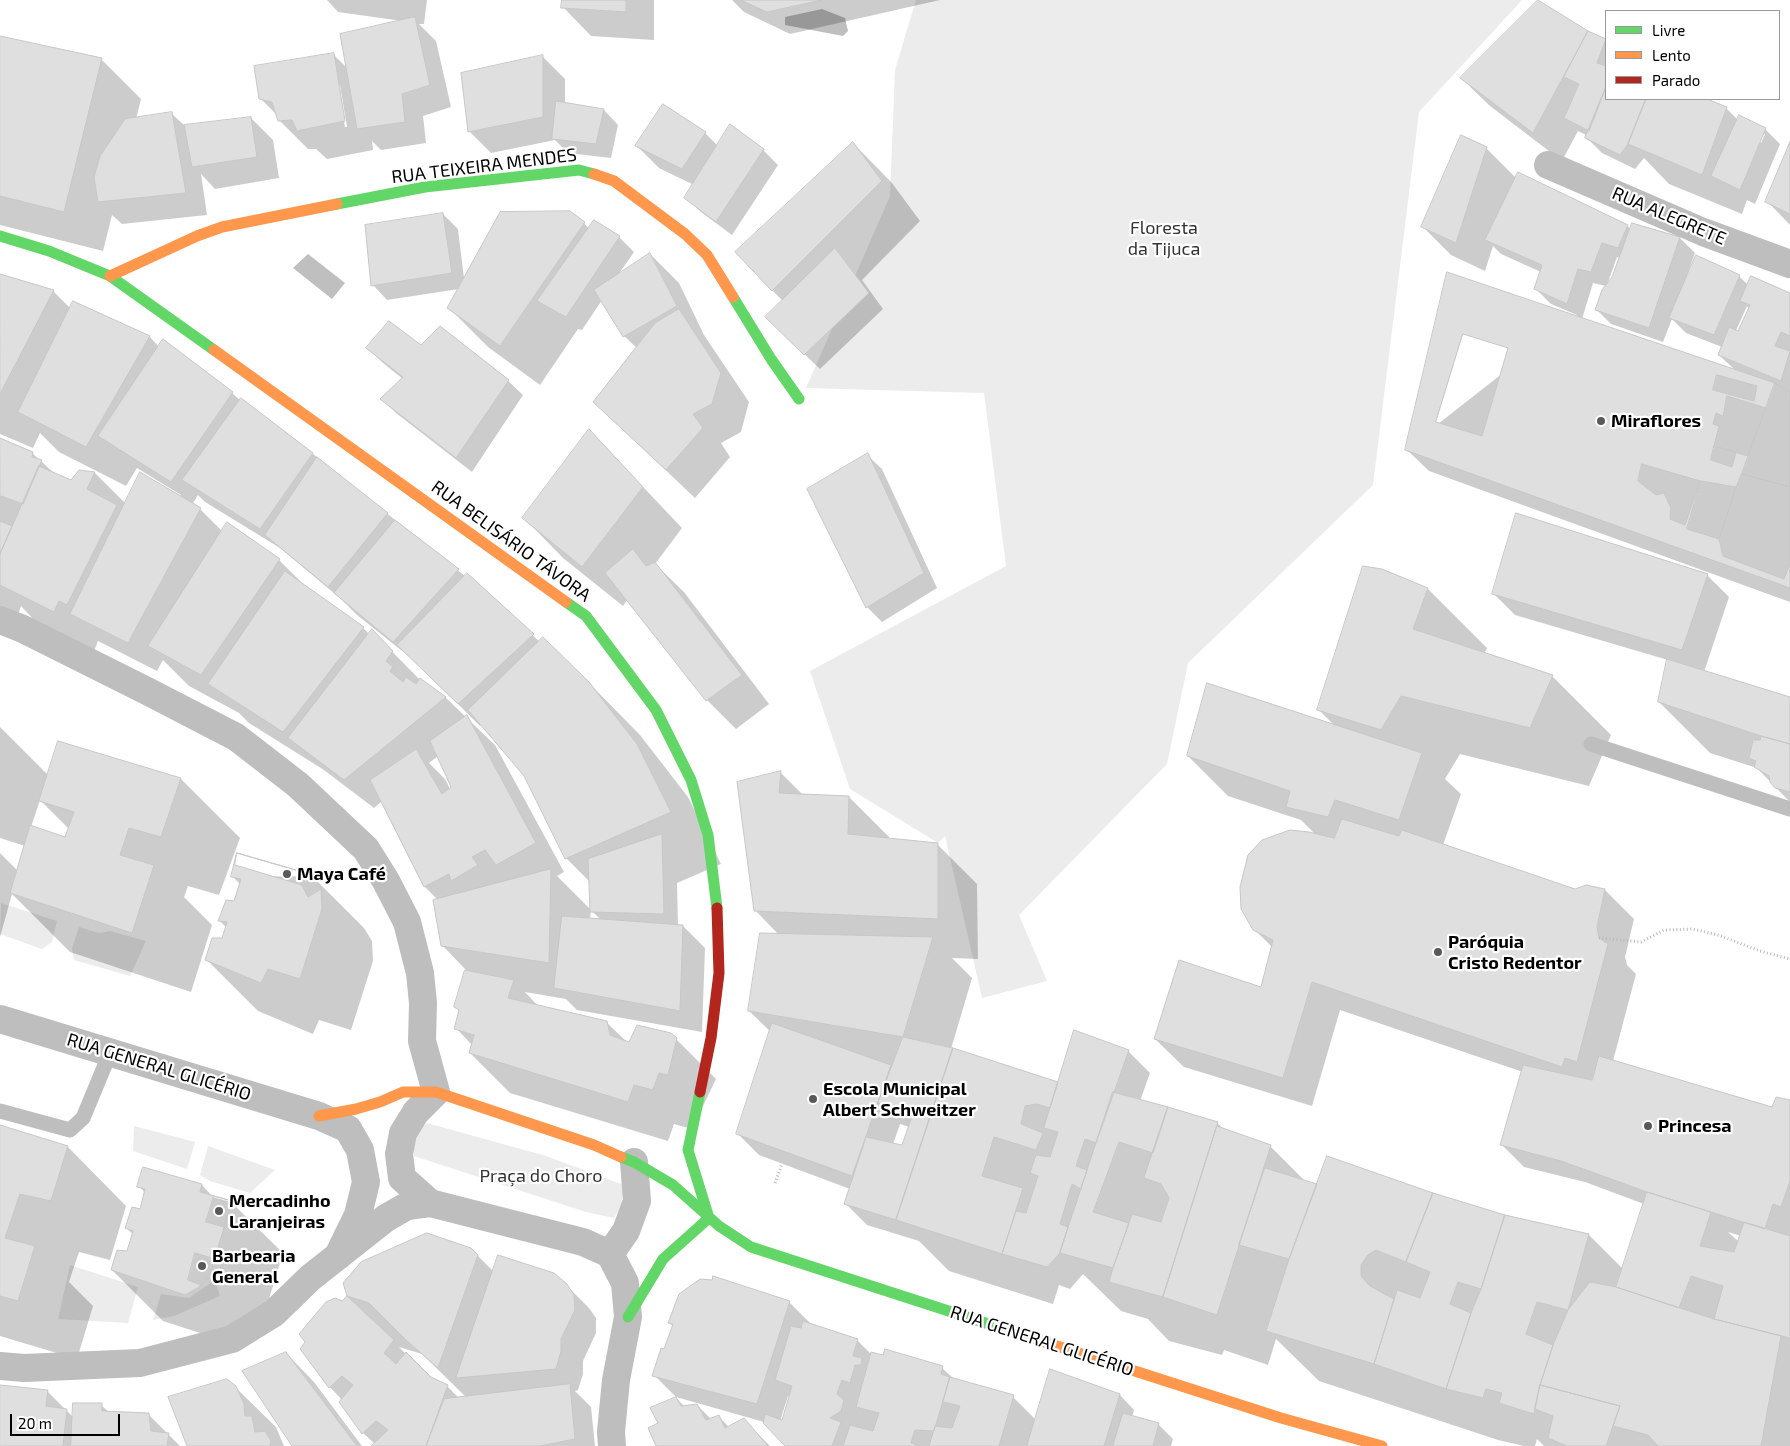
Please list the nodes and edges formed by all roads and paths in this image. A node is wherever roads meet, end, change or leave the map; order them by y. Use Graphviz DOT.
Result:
graph roads {
  1 [pos="1548,165"];
  2 [pos="0,236"];
  3 [pos="1790,264"];
  4 [pos="110,276"];
  5 [pos="799,398"];
  6 [pos="0,620"];
  7 [pos="1591,744"];
  8 [pos="1790,809"];
  9 [pos="1599,938"];
  10 [pos="1790,959"];
  11 [pos="0,1018"];
  12 [pos="110,1053"];
  13 [pos="436,1092"];
  14 [pos="0,1111"];
  15 [pos="319,1116"];
  16 [pos="634,1162"];
  17 [pos="782,1164"];
  18 [pos="775,1183"];
  19 [pos="430,1203"];
  20 [pos="709,1218"];
  21 [pos="610,1254"];
  22 [pos="338,1256"];
  23 [pos="628,1317"];
  24 [pos="0,1366"];
  25 [pos="612,1446"];
  26 [pos="1382,1446"];
  1 -- 3 [label="street, RUA ALEGRETE"];
  2 -- 4 [label="street, RUA BELISÁRIO TÁVORA"];
  4 -- 5 [label="street, RUA TEIXEIRA MENDES"];
  4 -- 20 [label="street, RUA BELISÁRIO TÁVORA"];
  6 -- 13 [label="street"];
  7 -- 8 [label="lane"];
  9 -- 10 [label="path"];
  11 -- 12 [label="street, RUA GENERAL GLICÉRIO"];
  12 -- 14 [label="lane"];
  12 -- 15 [label="street, RUA GENERAL GLICÉRIO"];
  13 -- 15 [label="street, RUA GENERAL GLICÉRIO"];
  13 -- 16 [label="street, RUA GENERAL GLICÉRIO"];
  13 -- 19 [label="street"];
  15 -- 22 [label="street, RUA GENERAL GLICÉRIO"];
  16 -- 20 [label="street, RUA GENERAL GLICÉRIO"];
  16 -- 21 [label="street"];
  17 -- 18 [label="path"];
  19 -- 21 [label="street"];
  19 -- 22 [label="street"];
  20 -- 23 [label="street"];
  20 -- 26 [label="street, RUA GENERAL GLICÉRIO"];
  21 -- 23 [label="street"];
  22 -- 24 [label="street"];
  23 -- 25 [label="street"];
}
